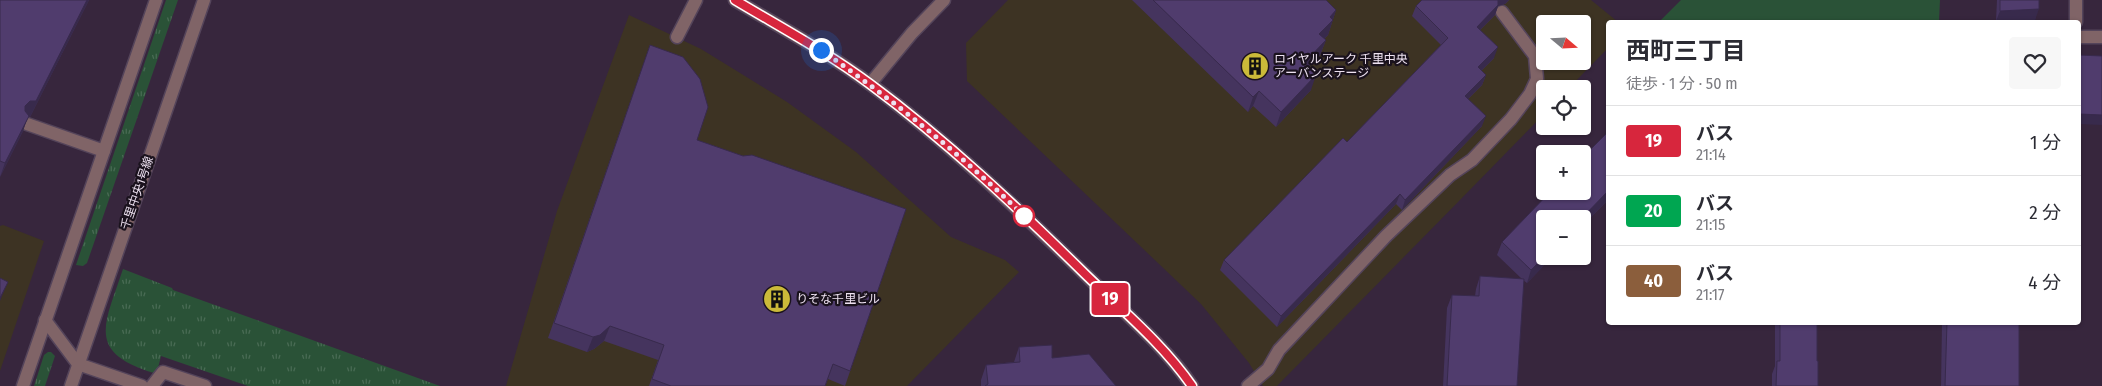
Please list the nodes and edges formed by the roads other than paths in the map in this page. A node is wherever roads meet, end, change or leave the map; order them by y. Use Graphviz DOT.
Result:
graph roads {
  1 [pos="156,0"];
  2 [pos="204,0"];
  3 [pos="696,0"];
  4 [pos="735,0"];
  5 [pos="944,0"];
  6 [pos="2076,0"];
  7 [pos="1502,12"];
  8 [pos="2076,20"];
  9 [pos="677,37"];
  10 [pos="2081,37"];
  11 [pos="2102,38"];
  12 [pos="870,84"];
  13 [pos="27,124"];
  14 [pos="104,151"];
  15 [pos="45,320"];
  16 [pos="78,364"];
  17 [pos="23,386"];
  18 [pos="70,386"];
  19 [pos="142,386"];
  20 [pos="152,386"];
  21 [pos="205,386"];
  22 [pos="1192,386"];
  23 [pos="1248,386"];
  1 -- 14 [label="street"];
  2 -- 16 [label="street, 千里中央1号線"];
  3 -- 9 [label="street"];
  4 -- 12 [label="street"];
  5 -- 12 [label="street"];
  6 -- 8 [label="street"];
  7 -- 23 [label="street"];
  10 -- 11 [label="street"];
  12 -- 22 [label="street"];
  13 -- 14 [label="street"];
  14 -- 15 [label="street"];
  15 -- 16 [label="street"];
  15 -- 17 [label="street"];
  16 -- 18 [label="street, 千里中央1号線"];
  16 -- 19 [label="street"];
  20 -- 21 [label="street"];
}
